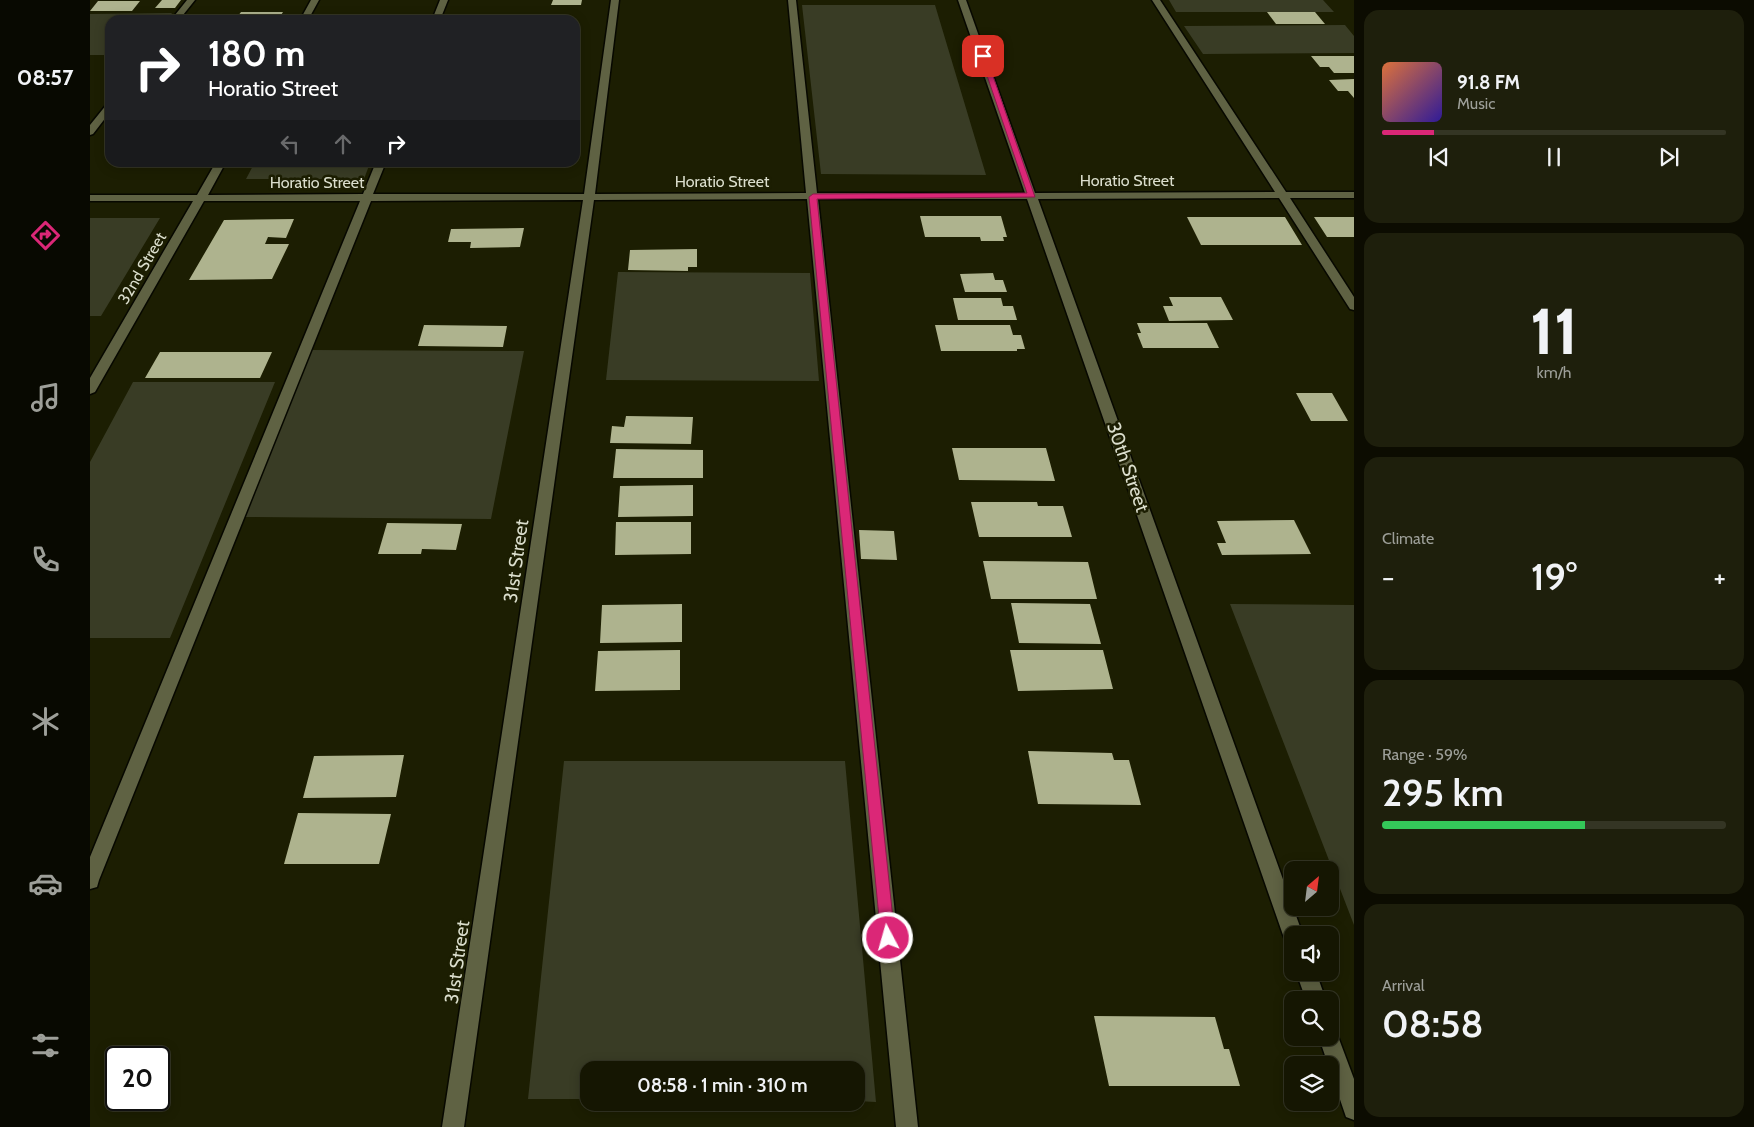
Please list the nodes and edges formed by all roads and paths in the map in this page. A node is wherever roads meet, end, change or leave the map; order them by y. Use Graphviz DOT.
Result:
graph roads {
  1 [pos="191,0"];
  2 [pos="315,0"];
  3 [pos="444,0"];
  4 [pos="615,0"];
  5 [pos="792,0"];
  6 [pos="962,0"];
  7 [pos="1156,0"];
  8 [pos="180,15"];
  9 [pos="307,15"];
  10 [pos="438,15"];
  11 [pos="105,112"];
  12 [pos="90,132"];
  13 [pos="218,167"];
  14 [pos="379,167"];
  15 [pos="1354,195"];
  16 [pos="1032,196"];
  17 [pos="1283,196"];
  18 [pos="813,197"];
  19 [pos="90,198"];
  20 [pos="201,198"];
  21 [pos="367,198"];
  22 [pos="589,198"];
  23 [pos="1354,306"];
  24 [pos="90,389"];
  25 [pos="90,880"];
  26 [pos="1290,926"];
  27 [pos="1332,1046"];
  28 [pos="1354,1109"];
  29 [pos="453,1127"];
  30 [pos="907,1127"];
  1 -- 8 [label="street"];
  2 -- 9 [label="street"];
  3 -- 10 [label="street"];
  4 -- 22 [label="street, 31st Street"];
  5 -- 18 [label="street"];
  6 -- 16 [label="street, 30th Street"];
  7 -- 17 [label="street"];
  11 -- 12 [label="street"];
  13 -- 20 [label="street, 32nd Street"];
  14 -- 21 [label="street"];
  15 -- 17 [label="street, Horatio Street"];
  16 -- 17 [label="street, Horatio Street"];
  16 -- 18 [label="street, Horatio Street"];
  16 -- 26 [label="street, 30th Street"];
  17 -- 23 [label="street"];
  18 -- 22 [label="street, Horatio Street"];
  18 -- 30 [label="street"];
  19 -- 20 [label="street, Horatio Street"];
  20 -- 21 [label="street, Horatio Street"];
  20 -- 24 [label="street, 32nd Street"];
  21 -- 22 [label="street, Horatio Street"];
  21 -- 25 [label="street"];
  22 -- 29 [label="street, 31st Street"];
  27 -- 28 [label="street"];
}
